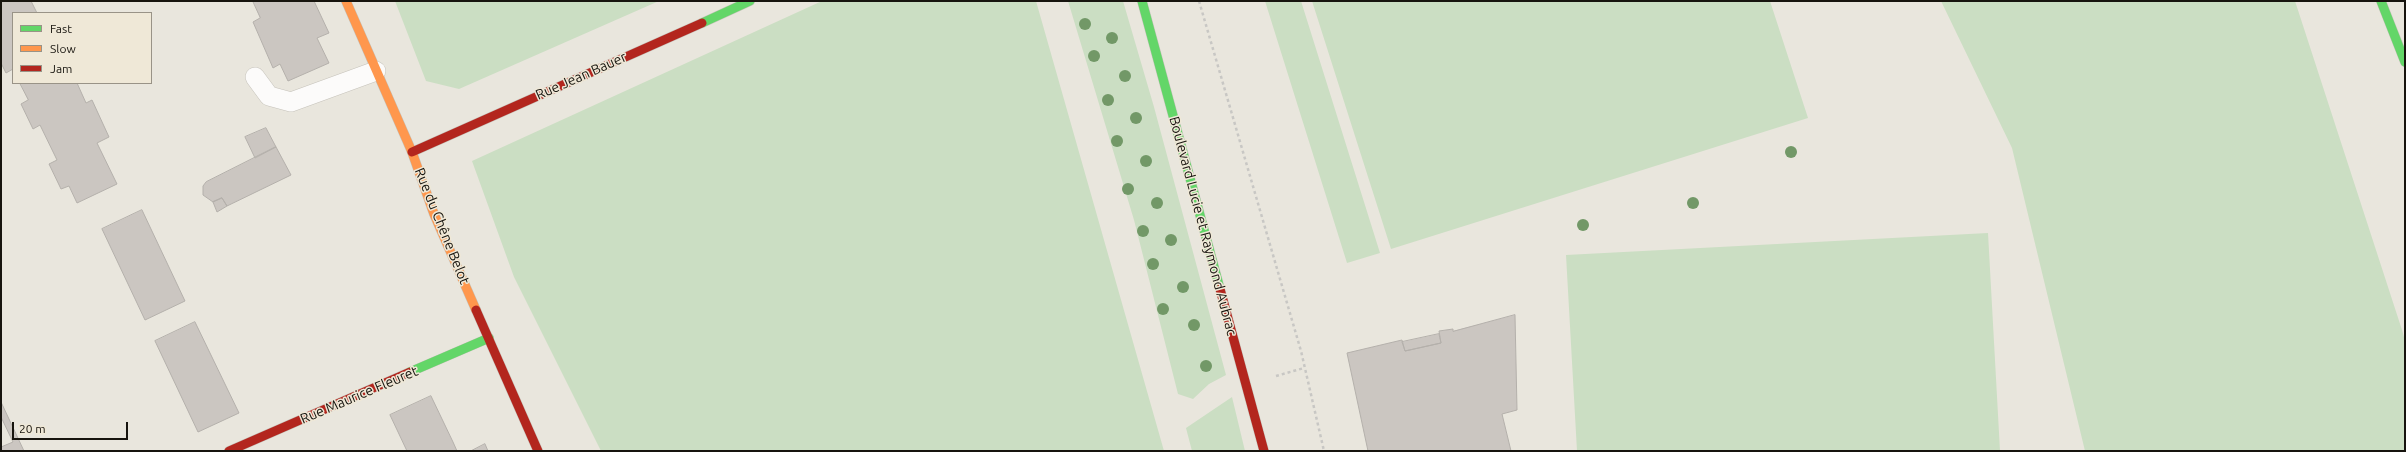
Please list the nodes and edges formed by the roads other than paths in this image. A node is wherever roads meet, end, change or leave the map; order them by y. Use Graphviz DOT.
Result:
graph roads {
  1 [pos="346,1"];
  2 [pos="750,1"];
  3 [pos="1142,1"];
  4 [pos="2381,1"];
  5 [pos="2405,62"];
  6 [pos="376,71"];
  7 [pos="255,77"];
  8 [pos="412,152"];
  9 [pos="489,338"];
  10 [pos="229,451"];
  11 [pos="538,451"];
  12 [pos="1264,451"];
  1 -- 6 [label="main road, Rue du Chêne Belot"];
  2 -- 8 [label="main road, Rue Jean Bauer"];
  3 -- 12 [label="main road, Boulevard Lucie et Raymond Aubrac"];
  4 -- 5 [label="main road"];
  6 -- 7 [label="lane"];
  6 -- 8 [label="main road, Rue du Chêne Belot"];
  8 -- 9 [label="main road, Rue du Chêne Belot"];
  9 -- 10 [label="main road, Rue Maurice Fleuret"];
  9 -- 11 [label="main road, Rue du Chêne Belot"];
}
